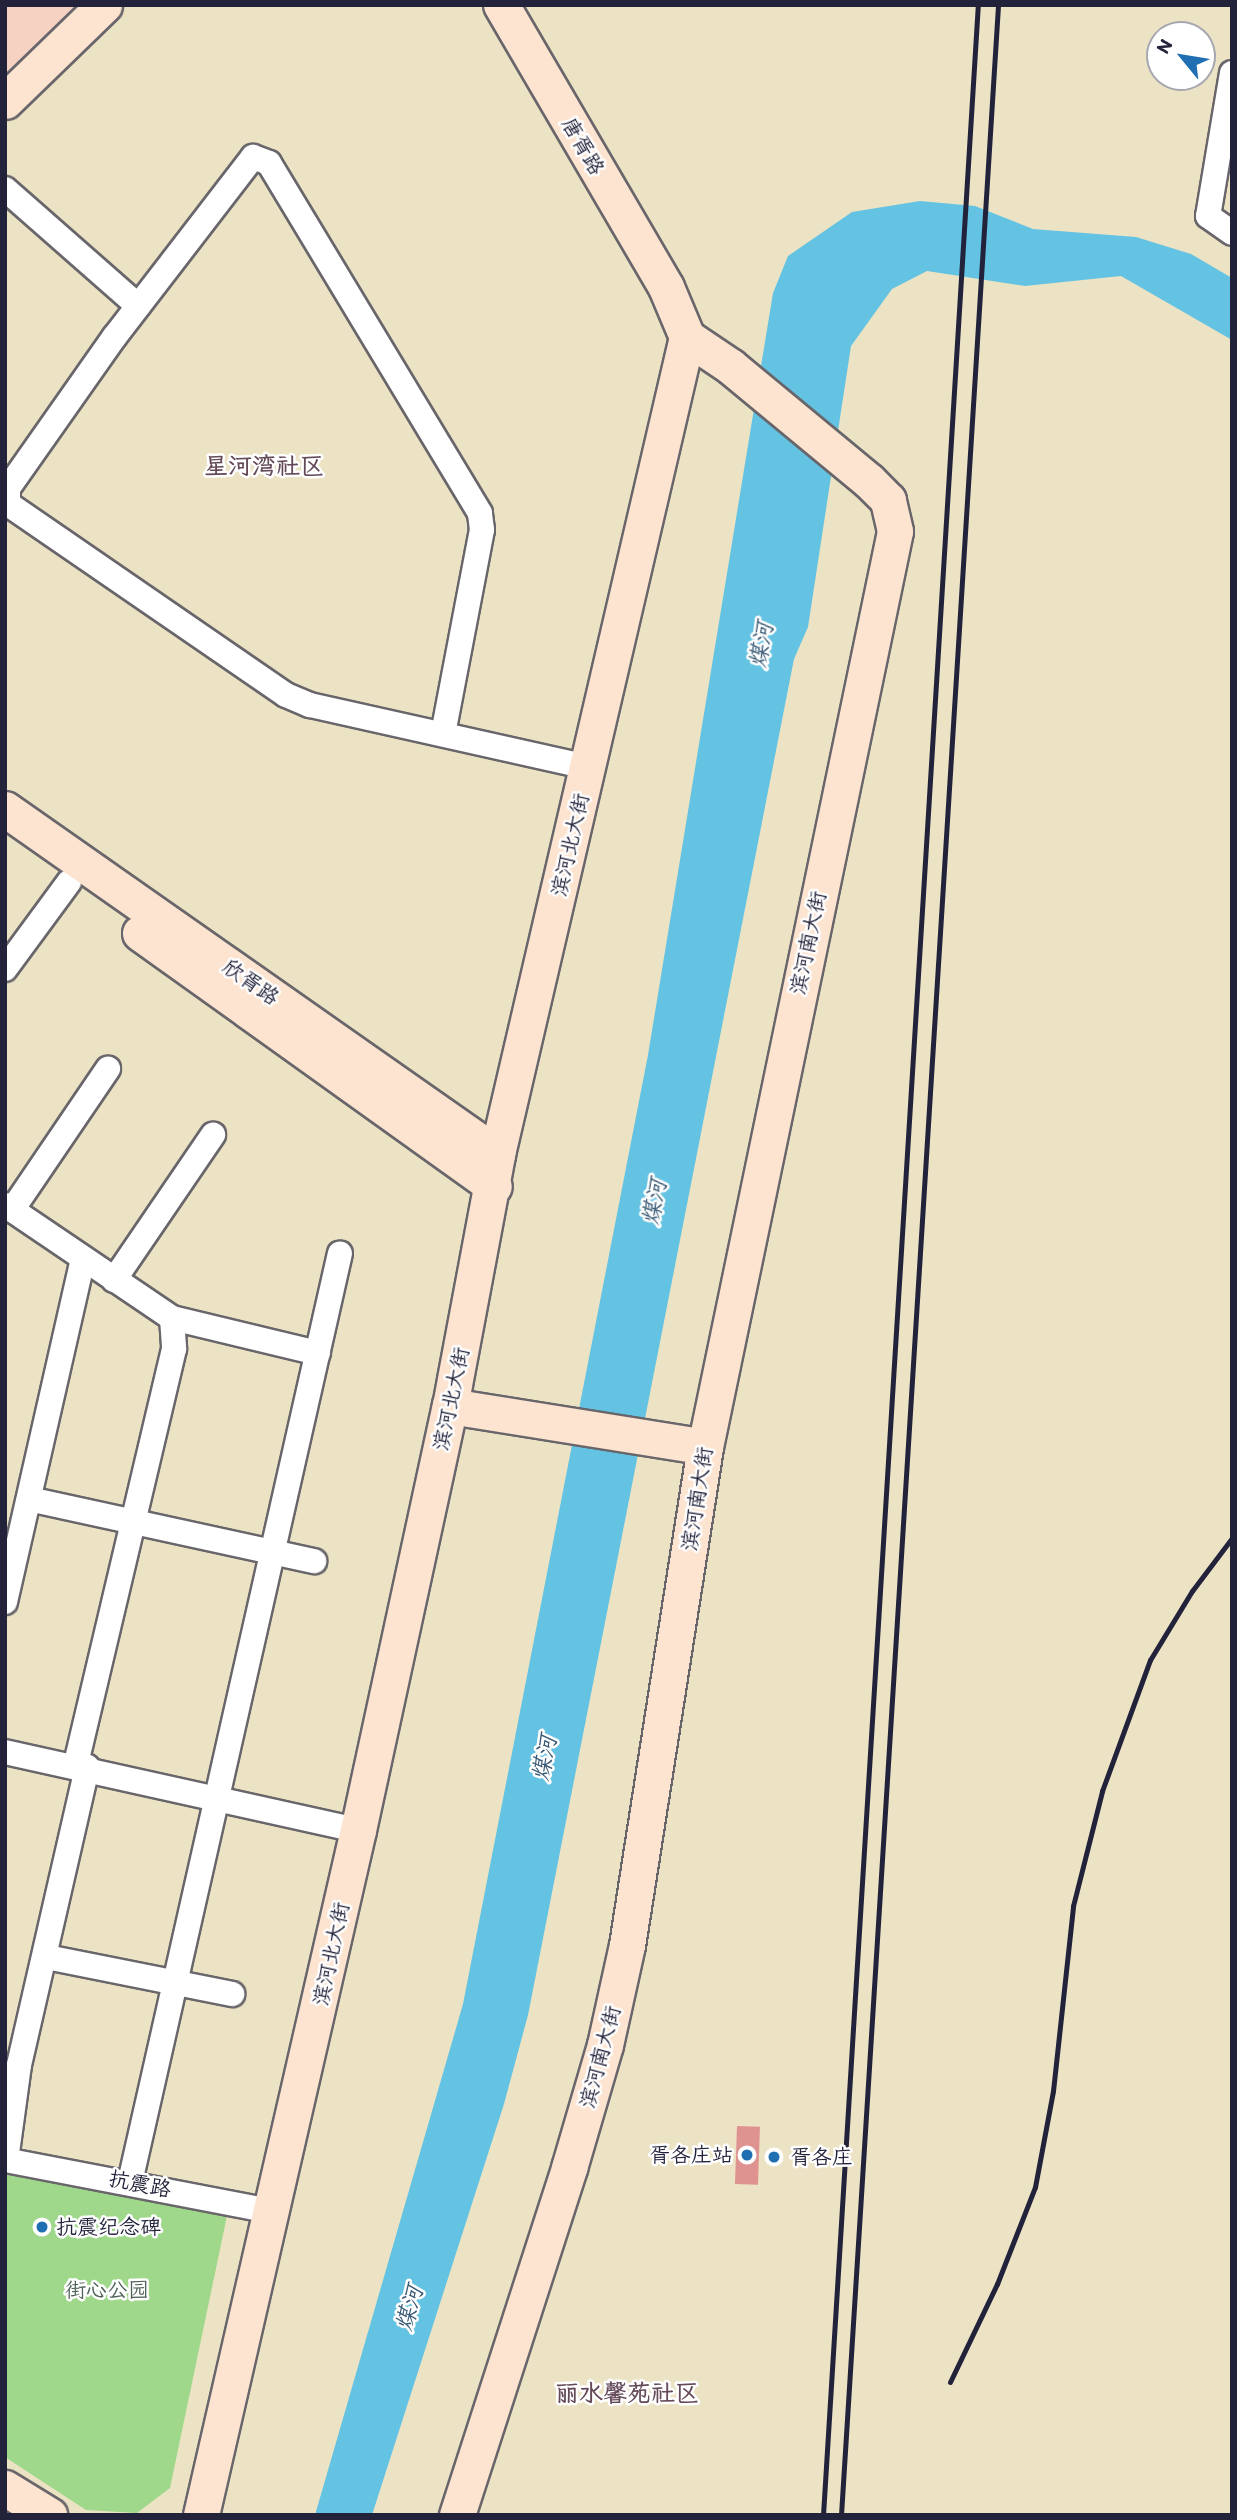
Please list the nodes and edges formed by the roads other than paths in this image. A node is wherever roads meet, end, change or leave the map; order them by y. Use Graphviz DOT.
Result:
graph roads {
  1 [pos="104,5"];
  2 [pos="500,5"];
  3 [pos="1232,73"];
  4 [pos="5,101"];
  5 [pos="5,189"];
  6 [pos="1232,233"];
  7 [pos="138,306"];
  8 [pos="687,337"];
  9 [pos="443,734"];
  10 [pos="588,767"];
  11 [pos="5,809"];
  12 [pos="5,838"];
  13 [pos="69,882"];
  14 [pos="5,969"];
  15 [pos="108,1069"];
  16 [pos="213,1135"];
  17 [pos="496,1170"];
  18 [pos="9,1208"];
  19 [pos="340,1254"];
  20 [pos="83,1260"];
  21 [pos="114,1280"];
  22 [pos="172,1318"];
  23 [pos="318,1353"];
  24 [pos="450,1406"];
  25 [pos="705,1447"];
  26 [pos="29,1499"];
  27 [pos="134,1522"];
  28 [pos="273,1551"];
  29 [pos="314,1561"];
  30 [pos="5,1602"];
  31 [pos="5,1752"];
  32 [pos="82,1766"];
  33 [pos="218,1798"];
  34 [pos="358,1830"];
  35 [pos="47,1957"];
  36 [pos="177,1982"];
  37 [pos="232,1994"];
  38 [pos="6,2160"];
  39 [pos="130,2182"];
  40 [pos="274,2211"];
  41 [pos="5,2488"];
  42 [pos="49,2515"];
  43 [pos="201,2515"];
  44 [pos="457,2515"];
  1 -- 4 [label="street"];
  2 -- 8 [label="street, 唐胥路"];
  3 -- 6 [label="street"];
  5 -- 7 [label="street"];
  7 -- 9 [label="street"];
  7 -- 9 [label="street"];
  8 -- 10 [label="street, 滨河北大街"];
  8 -- 25 [label="street, 滨河南大街"];
  9 -- 10 [label="street"];
  10 -- 17 [label="street, 滨河北大街"];
  11 -- 17 [label="street, 欣胥路"];
  12 -- 13 [label="street, 欣胥路"];
  13 -- 14 [label="street"];
  13 -- 17 [label="street, 欣胥路"];
  15 -- 18 [label="street"];
  16 -- 21 [label="street"];
  17 -- 24 [label="street, 滨河北大街"];
  18 -- 20 [label="street"];
  19 -- 23 [label="street"];
  20 -- 21 [label="street"];
  20 -- 26 [label="street"];
  21 -- 22 [label="street"];
  22 -- 23 [label="street"];
  22 -- 27 [label="street"];
  23 -- 28 [label="street"];
  24 -- 25 [label="street"];
  24 -- 34 [label="street, 滨河北大街"];
  25 -- 44 [label="street, 滨河南大街"];
  26 -- 27 [label="street"];
  26 -- 30 [label="street"];
  27 -- 28 [label="street"];
  27 -- 32 [label="street"];
  28 -- 29 [label="street"];
  28 -- 33 [label="street"];
  31 -- 32 [label="street"];
  32 -- 33 [label="street"];
  32 -- 35 [label="street"];
  33 -- 34 [label="street"];
  33 -- 36 [label="street"];
  34 -- 40 [label="street, 滨河北大街"];
  35 -- 36 [label="street"];
  35 -- 38 [label="street"];
  36 -- 37 [label="street"];
  36 -- 39 [label="street"];
  38 -- 39 [label="street, 抗震路"];
  39 -- 40 [label="street, 抗震路"];
  40 -- 43 [label="street, 滨河北大街"];
  41 -- 42 [label="street"];
}
